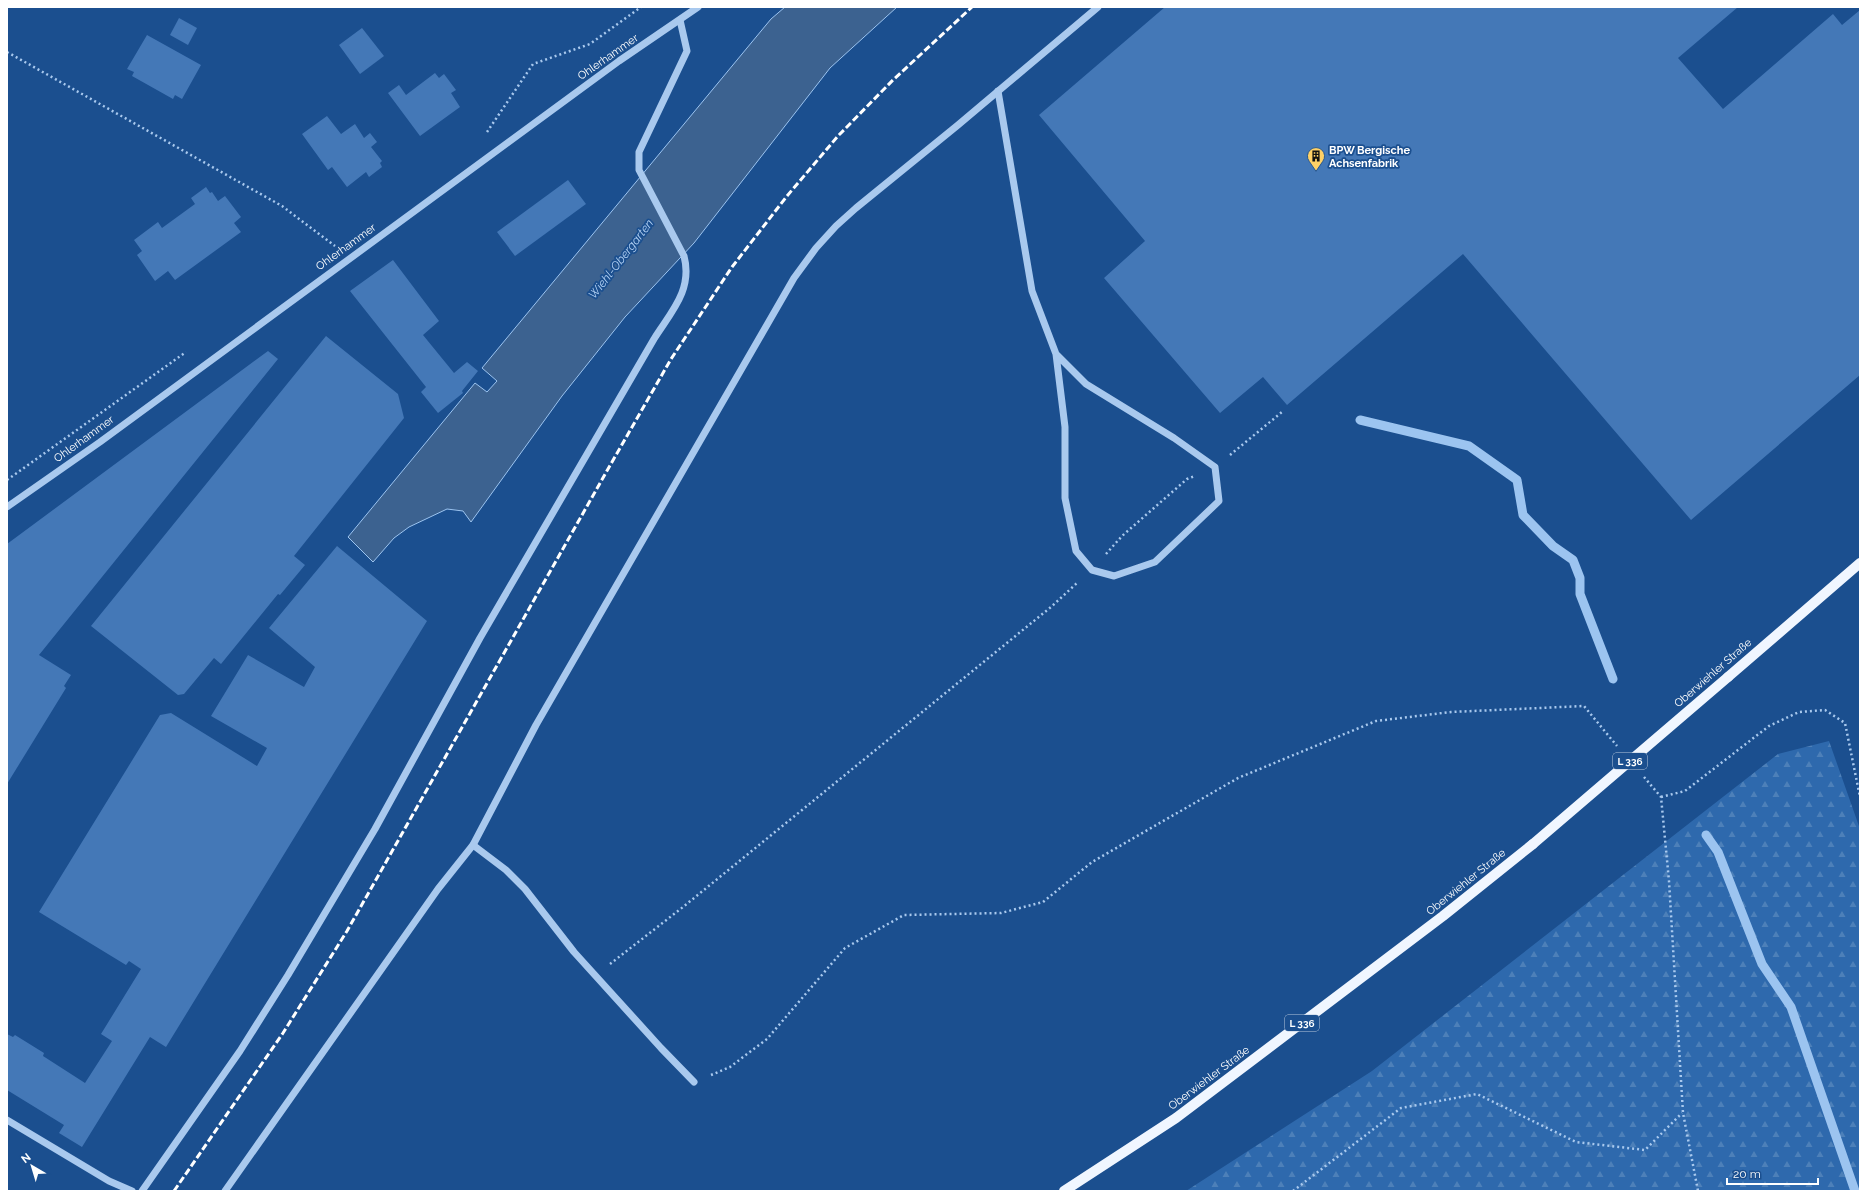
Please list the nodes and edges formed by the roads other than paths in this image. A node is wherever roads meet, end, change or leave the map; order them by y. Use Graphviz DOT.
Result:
graph roads {
  1 [pos="698,7"];
  2 [pos="1098,7"];
  3 [pos="680,20"];
  4 [pos="998,91"];
  5 [pos="1056,354"];
  6 [pos="7,507"];
  7 [pos="1860,563"];
  8 [pos="473,845"];
  9 [pos="694,1082"];
  10 [pos="7,1120"];
  11 [pos="132,1191"];
  12 [pos="142,1191"];
  13 [pos="225,1191"];
  14 [pos="1064,1191"];
  1 -- 3 [label="street, Ohlerhammer"];
  2 -- 4 [label="street"];
  3 -- 6 [label="street, Ohlerhammer"];
  3 -- 12 [label="street"];
  4 -- 5 [label="street"];
  4 -- 8 [label="street"];
  5 -- 5 [label="street"];
  7 -- 14 [label="main road, Oberwiehler Straße / L 336, bridge"];
  8 -- 9 [label="street"];
  8 -- 13 [label="street"];
  10 -- 11 [label="street"];
}
